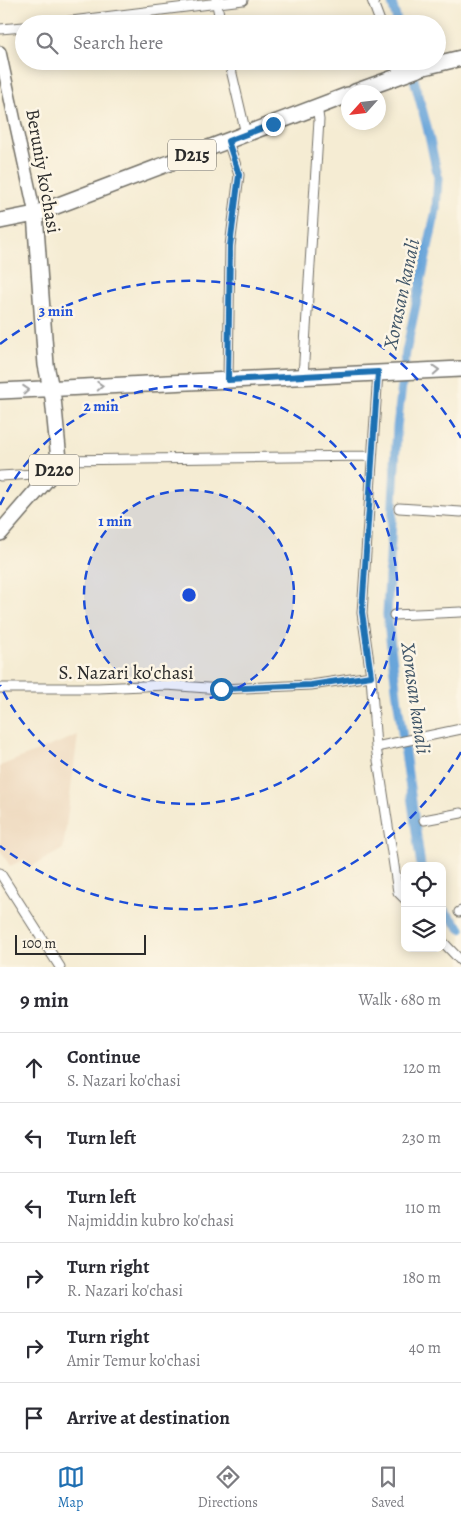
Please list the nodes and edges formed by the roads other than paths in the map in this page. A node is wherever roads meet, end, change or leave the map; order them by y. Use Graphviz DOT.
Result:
graph roads {
  1 [pos="244,0"];
  2 [pos="372,0"];
  3 [pos="216,2"];
  4 [pos="116,15"];
  5 [pos="219,15"];
  6 [pos="378,15"];
  7 [pos="15,27"];
  8 [pos="0,29"];
  9 [pos="0,52"];
  10 [pos="461,58"];
  11 [pos="446,62"];
  12 [pos="231,70"];
  13 [pos="398,70"];
  14 [pos="416,70"];
  15 [pos="400,76"];
  16 [pos="375,85"];
  17 [pos="341,97"];
  18 [pos="317,106"];
  19 [pos="246,134"];
  20 [pos="228,141"];
  21 [pos="35,214"];
  22 [pos="0,221"];
  23 [pos="461,369"];
  24 [pos="378,372"];
  25 [pos="303,377"];
  26 [pos="228,380"];
  27 [pos="51,388"];
  28 [pos="0,391"];
  29 [pos="372,456"];
  30 [pos="55,466"];
  31 [pos="0,476"];
  32 [pos="399,508"];
  33 [pos="461,512"];
  34 [pos="0,533"];
  35 [pos="461,612"];
  36 [pos="394,615"];
  37 [pos="371,676"];
  38 [pos="0,688"];
  39 [pos="461,729"];
  40 [pos="376,747"];
  41 [pos="461,813"];
  42 [pos="424,820"];
  43 [pos="0,873"];
  44 [pos="401,895"];
  45 [pos="446,945"];
  46 [pos="461,961"];
  47 [pos="60,967"];
  1 -- 3 [label="street"];
  2 -- 6 [label="street"];
  3 -- 4 [label="street"];
  3 -- 5 [label="street"];
  7 -- 8 [label="street"];
  9 -- 21 [label="street, Beruniy ko'chasi"];
  10 -- 11 [label="main road"];
  12 -- 19 [label="street"];
  13 -- 15 [label="street"];
  14 -- 15 [label="main road"];
  15 -- 16 [label="main road"];
  17 -- 18 [label="main road, D215"];
  18 -- 19 [label="main road, D215"];
  18 -- 25 [label="street"];
  19 -- 20 [label="main road, D215"];
  20 -- 21 [label="main road, D215"];
  20 -- 26 [label="street"];
  21 -- 22 [label="main road, D215"];
  21 -- 27 [label="main road, Beruniy ko'chasi / D220"];
  24 -- 23 [label="main road, one-way"];
  24 -- 25 [label="main road"];
  24 -- 29 [label="street"];
  25 -- 26 [label="main road"];
  27 -- 26 [label="main road, one-way"];
  28 -- 27 [label="main road, one-way"];
  27 -- 30 [label="main road, D220"];
  29 -- 30 [label="street"];
  29 -- 37 [label="street"];
  30 -- 31 [label="street"];
  30 -- 34 [label="main road, D220"];
  32 -- 33 [label="street"];
  35 -- 36 [label="street"];
  37 -- 38 [label="street, S. Nazari ko'chasi"];
  37 -- 40 [label="street"];
  39 -- 40 [label="street"];
  40 -- 44 [label="street"];
  41 -- 42 [label="street"];
  43 -- 47 [label="street"];
  45 -- 46 [label="street"];
}
